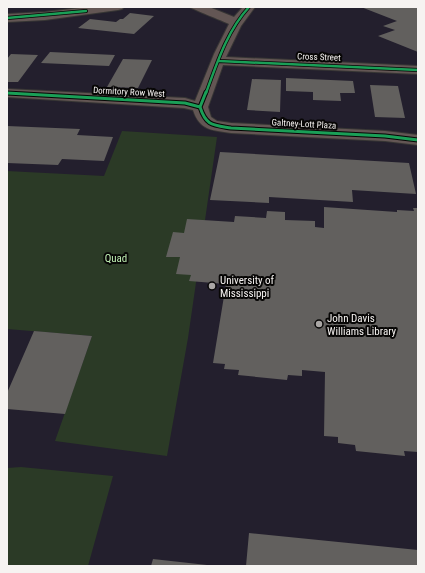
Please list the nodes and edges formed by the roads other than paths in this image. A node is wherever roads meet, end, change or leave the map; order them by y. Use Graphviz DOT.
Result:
graph roads {
  1 [pos="118,7"];
  2 [pos="196,7"];
  3 [pos="249,7"];
  4 [pos="7,18"];
  5 [pos="236,23"];
  6 [pos="219,61"];
  7 [pos="418,70"];
  8 [pos="7,93"];
  9 [pos="200,107"];
  10 [pos="418,140"];
  1 -- 4 [label="street"];
  2 -- 5 [label="street"];
  3 -- 5 [label="street"];
  5 -- 6 [label="street"];
  6 -- 7 [label="street, Cross Street"];
  6 -- 9 [label="street"];
  8 -- 9 [label="street, Dormitory Row West"];
  9 -- 10 [label="street, Galtney-Lott Plaza"];
}
